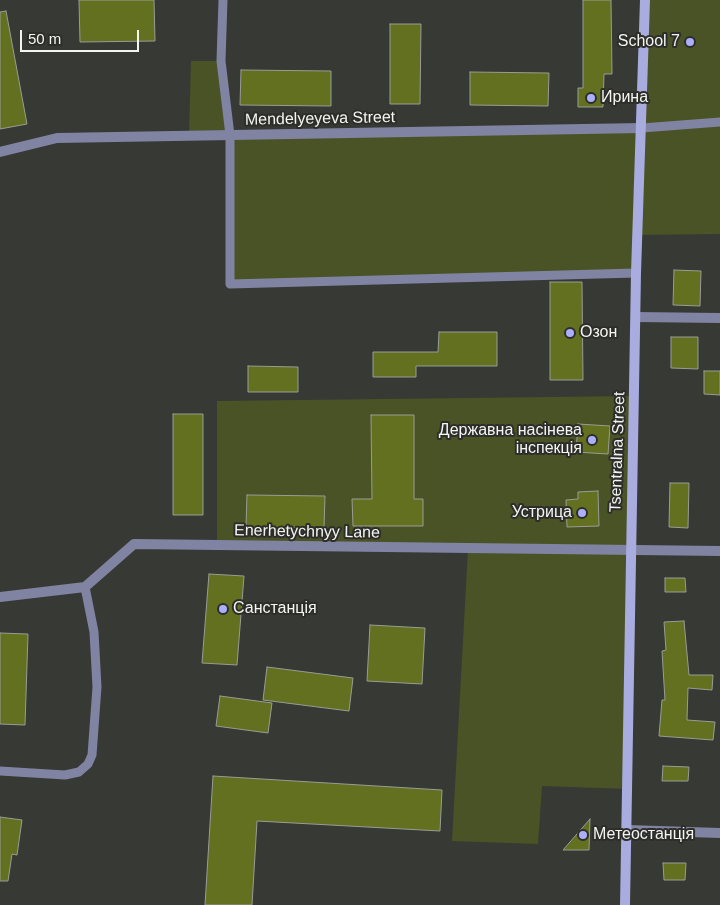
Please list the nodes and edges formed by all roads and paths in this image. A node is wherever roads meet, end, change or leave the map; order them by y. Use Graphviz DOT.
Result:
graph roads {
  1 [pos="223,0"];
  2 [pos="645,0"];
  3 [pos="720,122"];
  4 [pos="642,128"];
  5 [pos="230,135"];
  6 [pos="0,152"];
  7 [pos="636,273"];
  8 [pos="636,317"];
  9 [pos="720,318"];
  10 [pos="630,550"];
  11 [pos="720,551"];
  12 [pos="85,587"];
  13 [pos="0,597"];
  14 [pos="0,771"];
  15 [pos="628,830"];
  16 [pos="720,833"];
  17 [pos="625,905"];
  1 -- 5 [label="lane"];
  2 -- 4 [label="main road, Tsentralna Street"];
  3 -- 4 [label="lane"];
  4 -- 5 [label="street, Mendelyeyeva Street"];
  4 -- 7 [label="main road, Tsentralna Street"];
  5 -- 6 [label="street, Mendelyeyeva Street"];
  5 -- 7 [label="lane"];
  7 -- 8 [label="main road, Tsentralna Street"];
  8 -- 9 [label="street"];
  8 -- 10 [label="main road, Tsentralna Street"];
  10 -- 11 [label="street, Enerhetychnyy Lane"];
  10 -- 12 [label="street, Enerhetychnyy Lane"];
  10 -- 15 [label="main road, Tsentralna Street"];
  12 -- 13 [label="street"];
  12 -- 14 [label="lane"];
  15 -- 16 [label="street"];
  15 -- 17 [label="main road, Tsentralna Street"];
}
